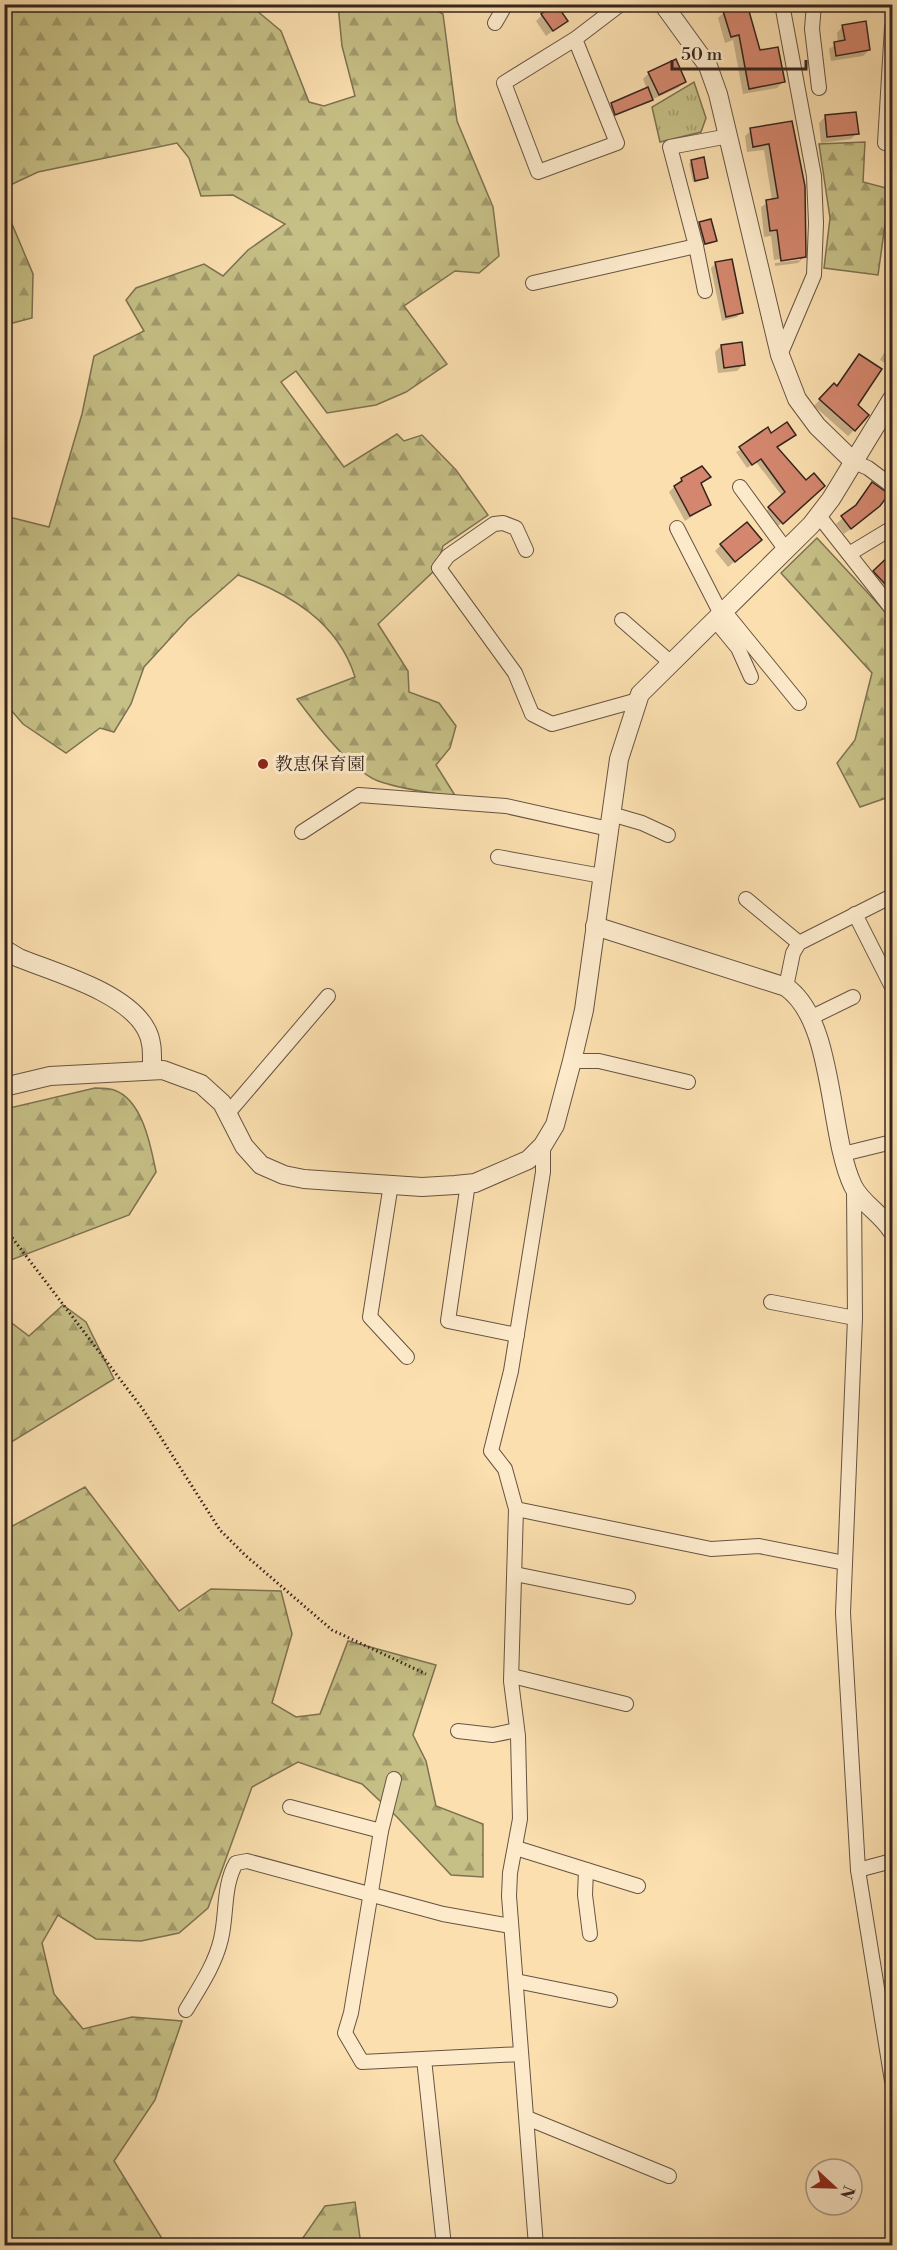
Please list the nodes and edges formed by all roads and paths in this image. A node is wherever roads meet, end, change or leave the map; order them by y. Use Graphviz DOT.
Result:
graph roads {
  1 [pos="506,4"];
  2 [pos="621,4"];
  3 [pos="663,4"];
  4 [pos="782,4"];
  5 [pos="814,4"];
  6 [pos="495,23"];
  7 [pos="892,27"];
  8 [pos="575,39"];
  9 [pos="819,88"];
  10 [pos="729,136"];
  11 [pos="892,144"];
  12 [pos="696,246"];
  13 [pos="533,283"];
  14 [pos="705,291"];
  15 [pos="780,355"];
  16 [pos="892,399"];
  17 [pos="854,462"];
  18 [pos="892,486"];
  19 [pos="740,487"];
  20 [pos="819,516"];
  21 [pos="677,528"];
  22 [pos="892,528"];
  23 [pos="526,550"];
  24 [pos="786,550"];
  25 [pos="849,554"];
  26 [pos="892,609"];
  27 [pos="720,615"];
  28 [pos="622,620"];
  29 [pos="670,663"];
  30 [pos="751,677"];
  31 [pos="638,700"];
  32 [pos="799,703"];
  33 [pos="610,822"];
  34 [pos="302,832"];
  35 [pos="668,835"];
  36 [pos="498,857"];
  37 [pos="602,876"];
  38 [pos="892,896"];
  39 [pos="746,899"];
  40 [pos="855,914"];
  41 [pos="595,926"];
  42 [pos="799,943"];
  43 [pos="4,949"];
  44 [pos="786,987"];
  45 [pos="892,987"];
  46 [pos="328,996"];
  47 [pos="853,997"];
  48 [pos="810,1018"];
  49 [pos="572,1061"];
  50 [pos="152,1069"];
  51 [pos="688,1082"];
  52 [pos="4,1087"];
  53 [pos="228,1113"];
  54 [pos="892,1142"];
  55 [pos="543,1145"];
  56 [pos="843,1154"];
  57 [pos="391,1184"];
  58 [pos="468,1184"];
  59 [pos="854,1187"];
  60 [pos="4,1227"];
  61 [pos="892,1231"];
  62 [pos="771,1302"];
  63 [pos="855,1318"];
  64 [pos="517,1335"];
  65 [pos="408,1357"];
  66 [pos="516,1509"];
  67 [pos="845,1563"];
  68 [pos="514,1574"];
  69 [pos="628,1597"];
  70 [pos="426,1674"];
  71 [pos="512,1676"];
  72 [pos="626,1704"];
  73 [pos="517,1730"];
  74 [pos="458,1731"];
  75 [pos="394,1779"];
  76 [pos="290,1807"];
  77 [pos="381,1831"];
  78 [pos="516,1848"];
  79 [pos="892,1861"];
  80 [pos="586,1870"];
  81 [pos="858,1870"];
  82 [pos="639,1886"];
  83 [pos="371,1892"];
  84 [pos="511,1926"];
  85 [pos="590,1934"];
  86 [pos="516,1981"];
  87 [pos="610,2000"];
  88 [pos="186,2010"];
  89 [pos="521,2054"];
  90 [pos="424,2059"];
  91 [pos="892,2081"];
  92 [pos="527,2118"];
  93 [pos="669,2176"];
  94 [pos="444,2246"];
  95 [pos="536,2246"];
  1 -- 6 [label="street"];
  2 -- 8 [label="street"];
  3 -- 10 [label="street"];
  4 -- 15 [label="street"];
  5 -- 9 [label="street"];
  7 -- 11 [label="street"];
  8 -- 8 [label="street"];
  10 -- 12 [label="street"];
  10 -- 15 [label="street"];
  12 -- 13 [label="street"];
  12 -- 14 [label="street"];
  15 -- 17 [label="street"];
  16 -- 17 [label="street"];
  17 -- 18 [label="street"];
  17 -- 20 [label="street"];
  19 -- 24 [label="street"];
  20 -- 24 [label="street"];
  20 -- 25 [label="street"];
  21 -- 27 [label="street"];
  22 -- 25 [label="street"];
  23 -- 31 [label="street"];
  24 -- 27 [label="street"];
  25 -- 26 [label="street"];
  27 -- 29 [label="street"];
  27 -- 30 [label="street"];
  27 -- 32 [label="street"];
  28 -- 29 [label="street"];
  29 -- 31 [label="street"];
  31 -- 33 [label="street"];
  33 -- 34 [label="street"];
  33 -- 35 [label="street"];
  33 -- 37 [label="street"];
  36 -- 37 [label="street"];
  37 -- 41 [label="street"];
  38 -- 40 [label="street"];
  39 -- 42 [label="street"];
  40 -- 42 [label="street"];
  40 -- 45 [label="street"];
  41 -- 44 [label="street"];
  41 -- 49 [label="street"];
  42 -- 44 [label="street"];
  43 -- 50 [label="street"];
  44 -- 48 [label="street"];
  46 -- 53 [label="street"];
  47 -- 48 [label="street"];
  48 -- 56 [label="street"];
  49 -- 51 [label="street"];
  49 -- 55 [label="street"];
  50 -- 52 [label="street"];
  50 -- 53 [label="street"];
  53 -- 57 [label="street"];
  54 -- 56 [label="street"];
  55 -- 58 [label="street"];
  55 -- 64 [label="street"];
  56 -- 59 [label="street"];
  57 -- 58 [label="street"];
  57 -- 65 [label="street"];
  58 -- 64 [label="street"];
  59 -- 61 [label="street"];
  59 -- 63 [label="street"];
  60 -- 70 [label="path"];
  62 -- 63 [label="street"];
  63 -- 67 [label="street"];
  64 -- 66 [label="street"];
  66 -- 67 [label="street"];
  66 -- 68 [label="street"];
  67 -- 81 [label="street"];
  68 -- 69 [label="street"];
  68 -- 71 [label="street"];
  71 -- 72 [label="street"];
  71 -- 73 [label="street"];
  73 -- 74 [label="street"];
  73 -- 78 [label="street"];
  75 -- 77 [label="street"];
  76 -- 77 [label="street"];
  77 -- 83 [label="street"];
  78 -- 80 [label="street"];
  78 -- 84 [label="street"];
  79 -- 81 [label="street"];
  80 -- 82 [label="street"];
  80 -- 85 [label="street"];
  81 -- 91 [label="street"];
  83 -- 84 [label="street"];
  83 -- 88 [label="street"];
  83 -- 90 [label="street"];
  84 -- 86 [label="street"];
  86 -- 87 [label="street"];
  86 -- 89 [label="street"];
  89 -- 90 [label="street"];
  89 -- 92 [label="street"];
  90 -- 94 [label="street"];
  92 -- 93 [label="street"];
  92 -- 95 [label="street"];
}
